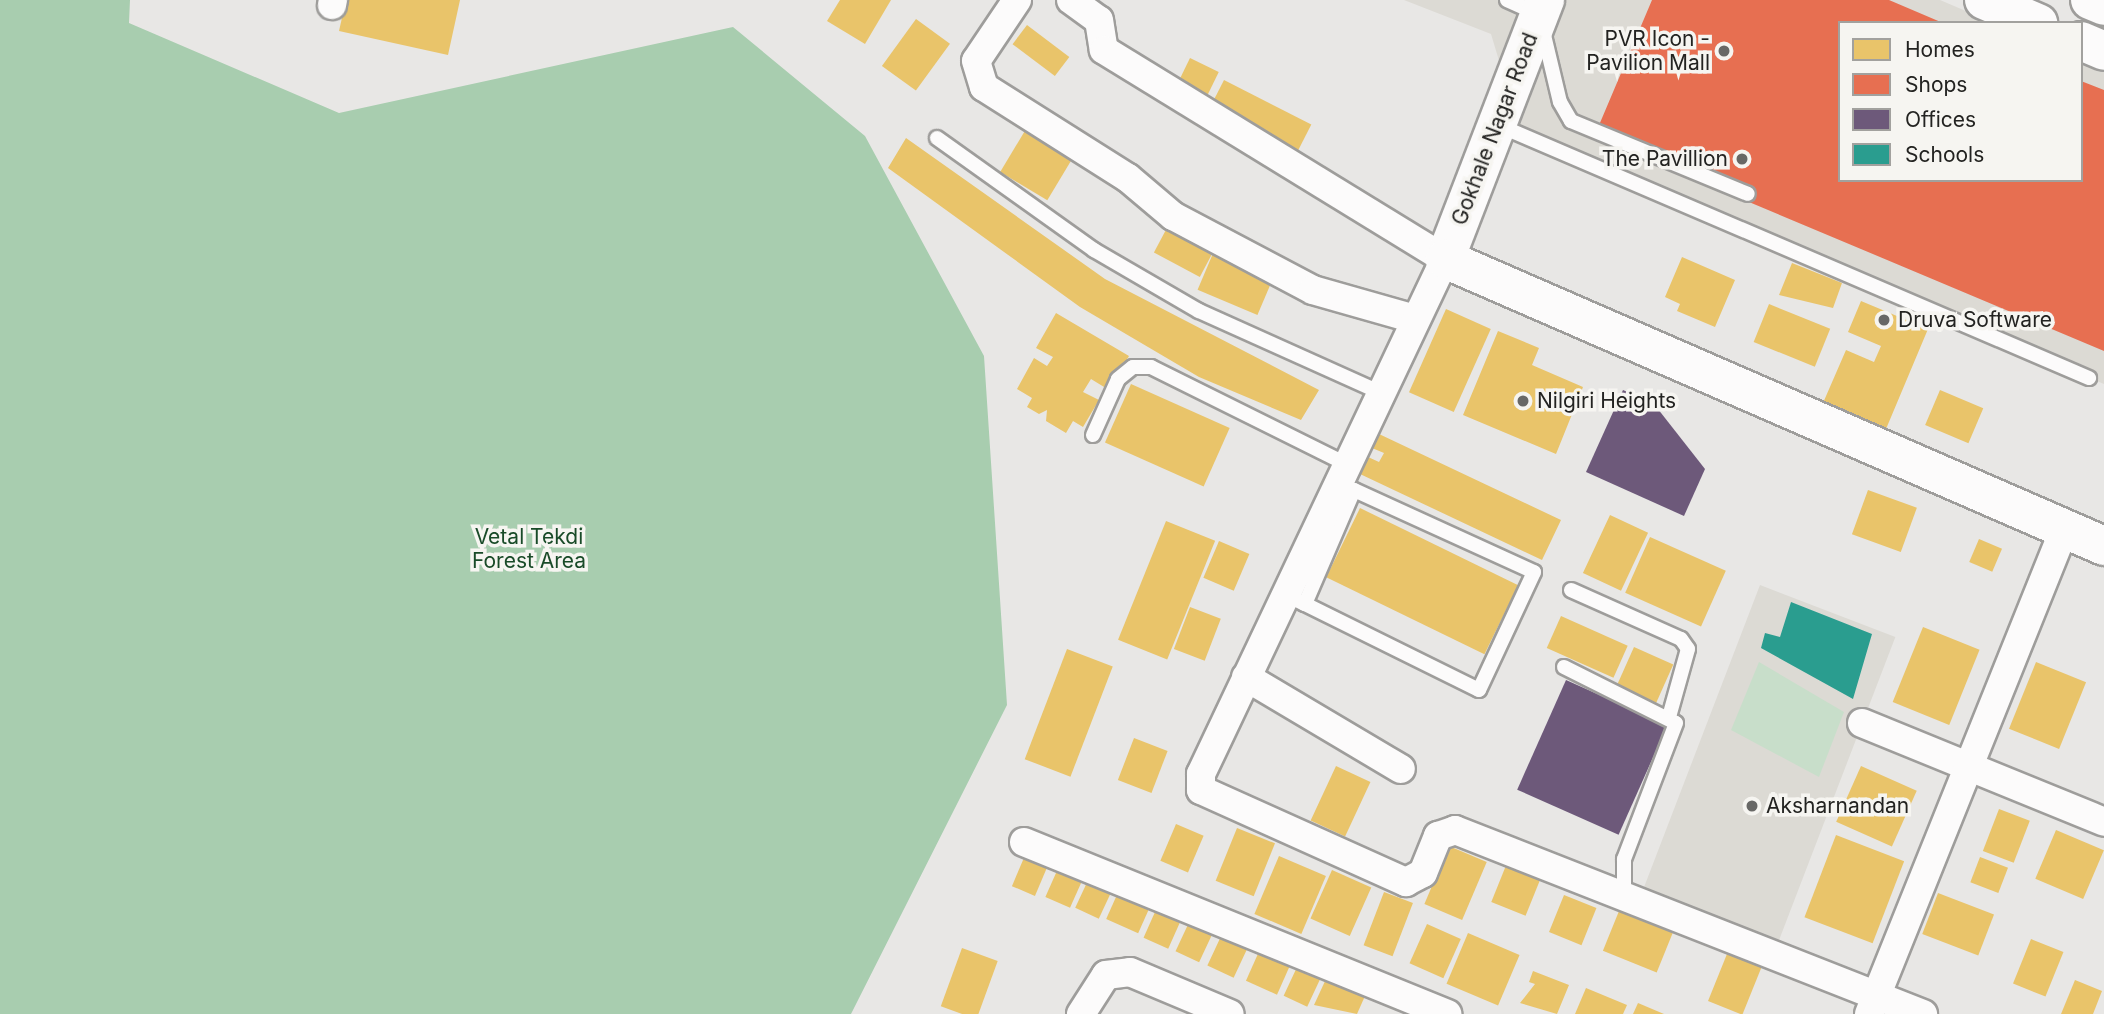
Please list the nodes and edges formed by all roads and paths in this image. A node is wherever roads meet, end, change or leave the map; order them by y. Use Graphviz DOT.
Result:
graph roads {
  1 [pos="1017,0"];
  2 [pos="1071,0"];
  3 [pos="1984,0"];
  4 [pos="2091,0"];
  5 [pos="1531,5"];
  6 [pos="2104,6"];
  7 [pos="2033,21"];
  8 [pos="2083,42"];
  9 [pos="2104,51"];
  10 [pos="1496,124"];
  11 [pos="937,138"];
  12 [pos="1748,194"];
  13 [pos="1445,259"];
  14 [pos="1411,318"];
  15 [pos="2089,378"];
  16 [pos="1379,392"];
  17 [pos="1093,435"];
  18 [pos="1346,464"];
  19 [pos="2064,530"];
  20 [pos="2104,546"];
  21 [pos="1570,590"];
  22 [pos="1295,599"];
  23 [pos="1564,667"];
  24 [pos="1246,677"];
  25 [pos="1669,717"];
  26 [pos="1862,723"];
  27 [pos="1970,765"];
  28 [pos="1401,769"];
  29 [pos="2104,821"];
  30 [pos="1024,842"];
  31 [pos="1624,894"];
  32 [pos="1873,1004"];
  33 [pos="1082,1014"];
  34 [pos="1230,1014"];
  35 [pos="1447,1014"];
  36 [pos="1923,1014"];
  1 -- 14 [label="street"];
  2 -- 13 [label="street"];
  3 -- 7 [label="street"];
  4 -- 6 [label="street"];
  5 -- 10 [label="street, Gokhale Nagar Road"];
  5 -- 12 [label="lane"];
  8 -- 9 [label="street"];
  10 -- 13 [label="street, Gokhale Nagar Road"];
  10 -- 15 [label="lane"];
  11 -- 16 [label="lane"];
  13 -- 14 [label="street"];
  13 -- 19 [label="street"];
  14 -- 16 [label="street"];
  16 -- 18 [label="street"];
  17 -- 18 [label="lane"];
  18 -- 22 [label="street"];
  19 -- 20 [label="street"];
  19 -- 27 [label="street"];
  21 -- 25 [label="lane"];
  22 -- 22 [label="lane"];
  22 -- 24 [label="street"];
  23 -- 25 [label="lane"];
  24 -- 28 [label="street"];
  24 -- 31 [label="street"];
  25 -- 31 [label="lane"];
  26 -- 27 [label="street"];
  27 -- 29 [label="street"];
  27 -- 32 [label="street"];
  30 -- 35 [label="street"];
  31 -- 32 [label="street"];
  32 -- 36 [label="street"];
  33 -- 34 [label="street"];
}
